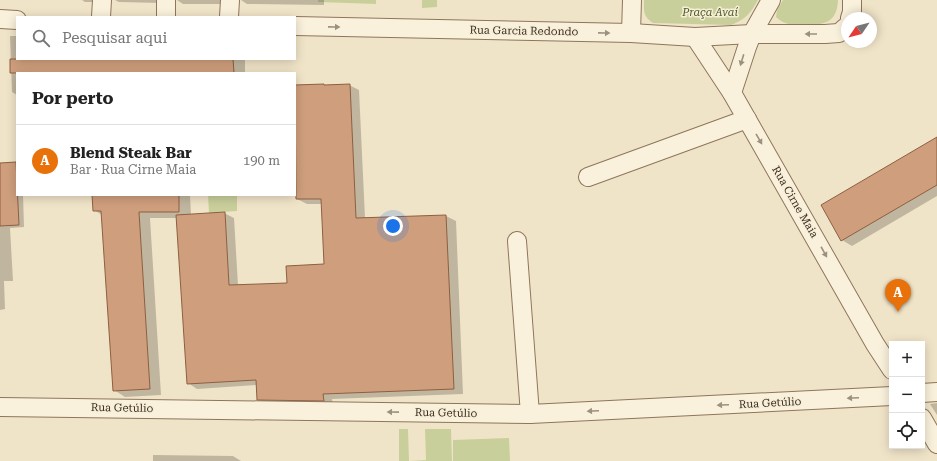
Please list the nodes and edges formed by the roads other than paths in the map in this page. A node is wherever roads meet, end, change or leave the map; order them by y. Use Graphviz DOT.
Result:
graph roads {
  1 [pos="102,0"];
  2 [pos="166,0"];
  3 [pos="230,0"];
  4 [pos="632,0"];
  5 [pos="771,0"];
  6 [pos="852,0"];
  7 [pos="851,12"];
  8 [pos="101,16"];
  9 [pos="166,16"];
  10 [pos="229,16"];
  11 [pos="0,19"];
  12 [pos="16,20"];
  13 [pos="296,26"];
  14 [pos="841,31"];
  15 [pos="631,33"];
  16 [pos="752,34"];
  17 [pos="695,37"];
  18 [pos="732,93"];
  19 [pos="747,120"];
  20 [pos="588,176"];
  21 [pos="518,241"];
  22 [pos="889,365"];
  23 [pos="937,392"];
  24 [pos="925,394"];
  25 [pos="889,396"];
  26 [pos="0,407"];
  27 [pos="530,414"];
  28 [pos="925,423"];
  29 [pos="937,444"];
  1 -- 8 [label="street"];
  2 -- 9 [label="street"];
  3 -- 10 [label="street"];
  4 -- 15 [label="street"];
  5 -- 16 [label="street"];
  6 -- 7 [label="street"];
  11 -- 12 [label="street"];
  13 -- 15 [label="street, Rua Garcia Redondo, one-way"];
  14 -- 16 [label="street, one-way"];
  15 -- 17 [label="street, Rua Garcia Redondo"];
  16 -- 17 [label="street, Rua Garcia Redondo"];
  16 -- 18 [label="street, one-way"];
  17 -- 18 [label="street, Rua Cirne Maia"];
  18 -- 19 [label="street, Rua Cirne Maia"];
  19 -- 20 [label="street"];
  19 -- 22 [label="street, Rua Cirne Maia, one-way"];
  21 -- 27 [label="street"];
  23 -- 24 [label="street"];
  25 -- 27 [label="street, Rua Getúlio, one-way"];
  27 -- 26 [label="street, Rua Getúlio, one-way"];
  28 -- 29 [label="street"];
}
